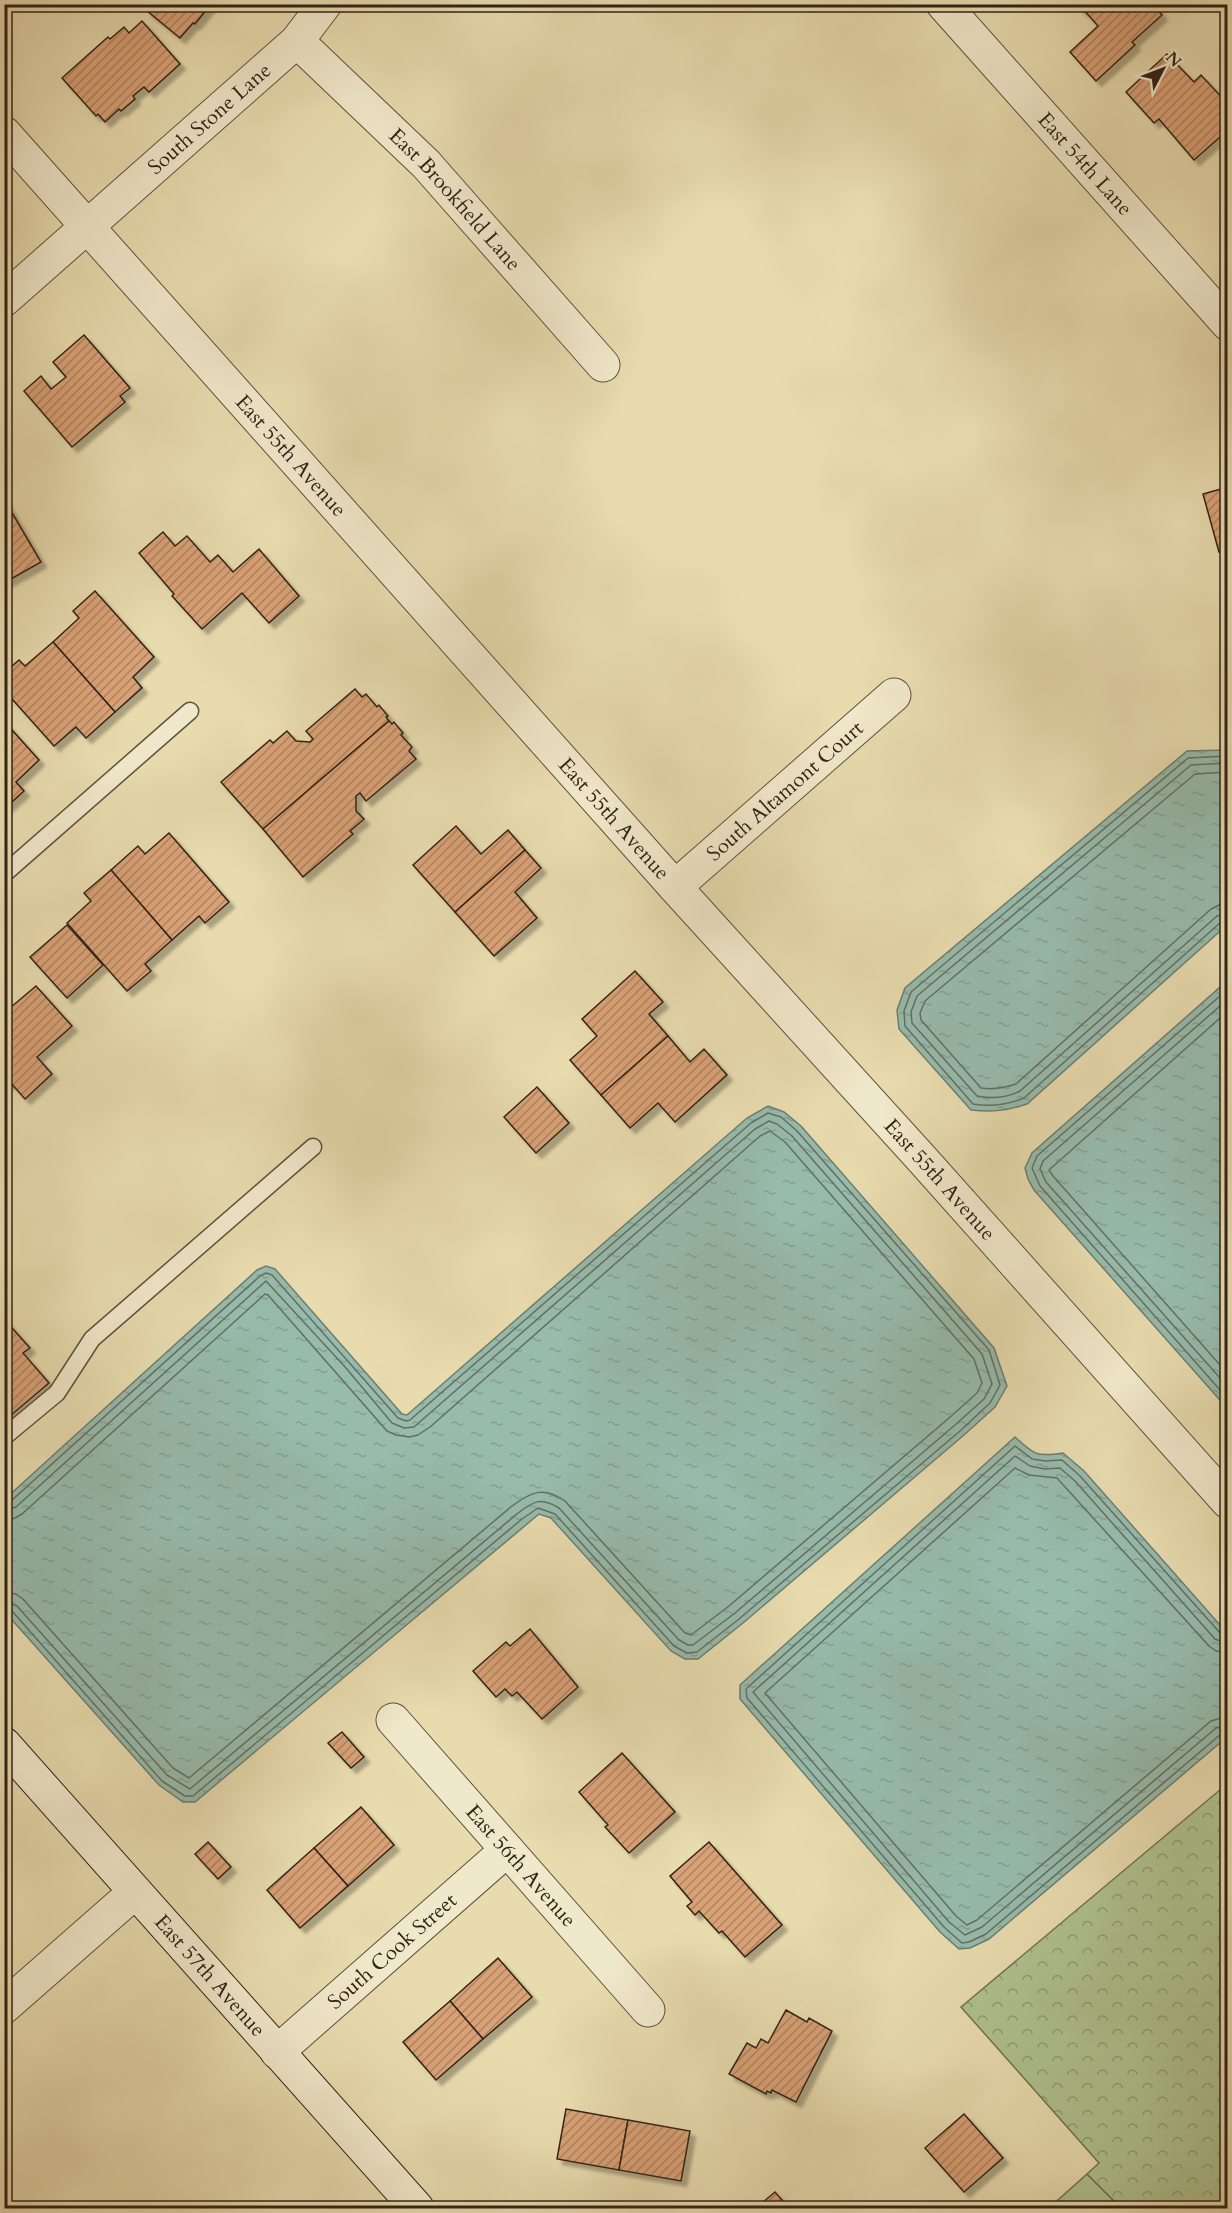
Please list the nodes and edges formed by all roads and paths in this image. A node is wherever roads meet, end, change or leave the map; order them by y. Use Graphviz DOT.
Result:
graph roads {
  1 [pos="325,4"];
  2 [pos="943,4"];
  3 [pos="297,41"];
  4 [pos="4,133"];
  5 [pos="87,226"];
  6 [pos="4,300"];
  7 [pos="1227,324"];
  8 [pos="603,365"];
  9 [pos="894,695"];
  10 [pos="190,711"];
  11 [pos="4,874"];
  12 [pos="675,887"];
  13 [pos="314,1147"];
  14 [pos="4,1437"];
  15 [pos="1227,1502"];
  16 [pos="393,1720"];
  17 [pos="4,1744"];
  18 [pos="507,1850"];
  19 [pos="135,1892"];
  20 [pos="4,2007"];
  21 [pos="648,2010"];
  22 [pos="277,2052"];
  23 [pos="417,2208"];
  1 -- 3 [label="street, South Stone Lane"];
  2 -- 7 [label="street, East 54th Lane"];
  3 -- 5 [label="street, South Stone Lane"];
  3 -- 8 [label="street, East Brookfield Lane"];
  4 -- 5 [label="street, East 55th Avenue"];
  5 -- 6 [label="street, South Stone Lane"];
  5 -- 12 [label="street, East 55th Avenue"];
  9 -- 12 [label="street, South Altamont Court"];
  10 -- 11 [label="lane"];
  12 -- 15 [label="street, East 55th Avenue"];
  13 -- 14 [label="lane"];
  16 -- 18 [label="street, East 56th Avenue"];
  17 -- 19 [label="street, East 57th Avenue"];
  18 -- 21 [label="street, East 56th Avenue"];
  18 -- 22 [label="street, South Cook Street"];
  19 -- 20 [label="street"];
  19 -- 22 [label="street, East 57th Avenue"];
  22 -- 23 [label="street, East 57th Avenue"];
}
